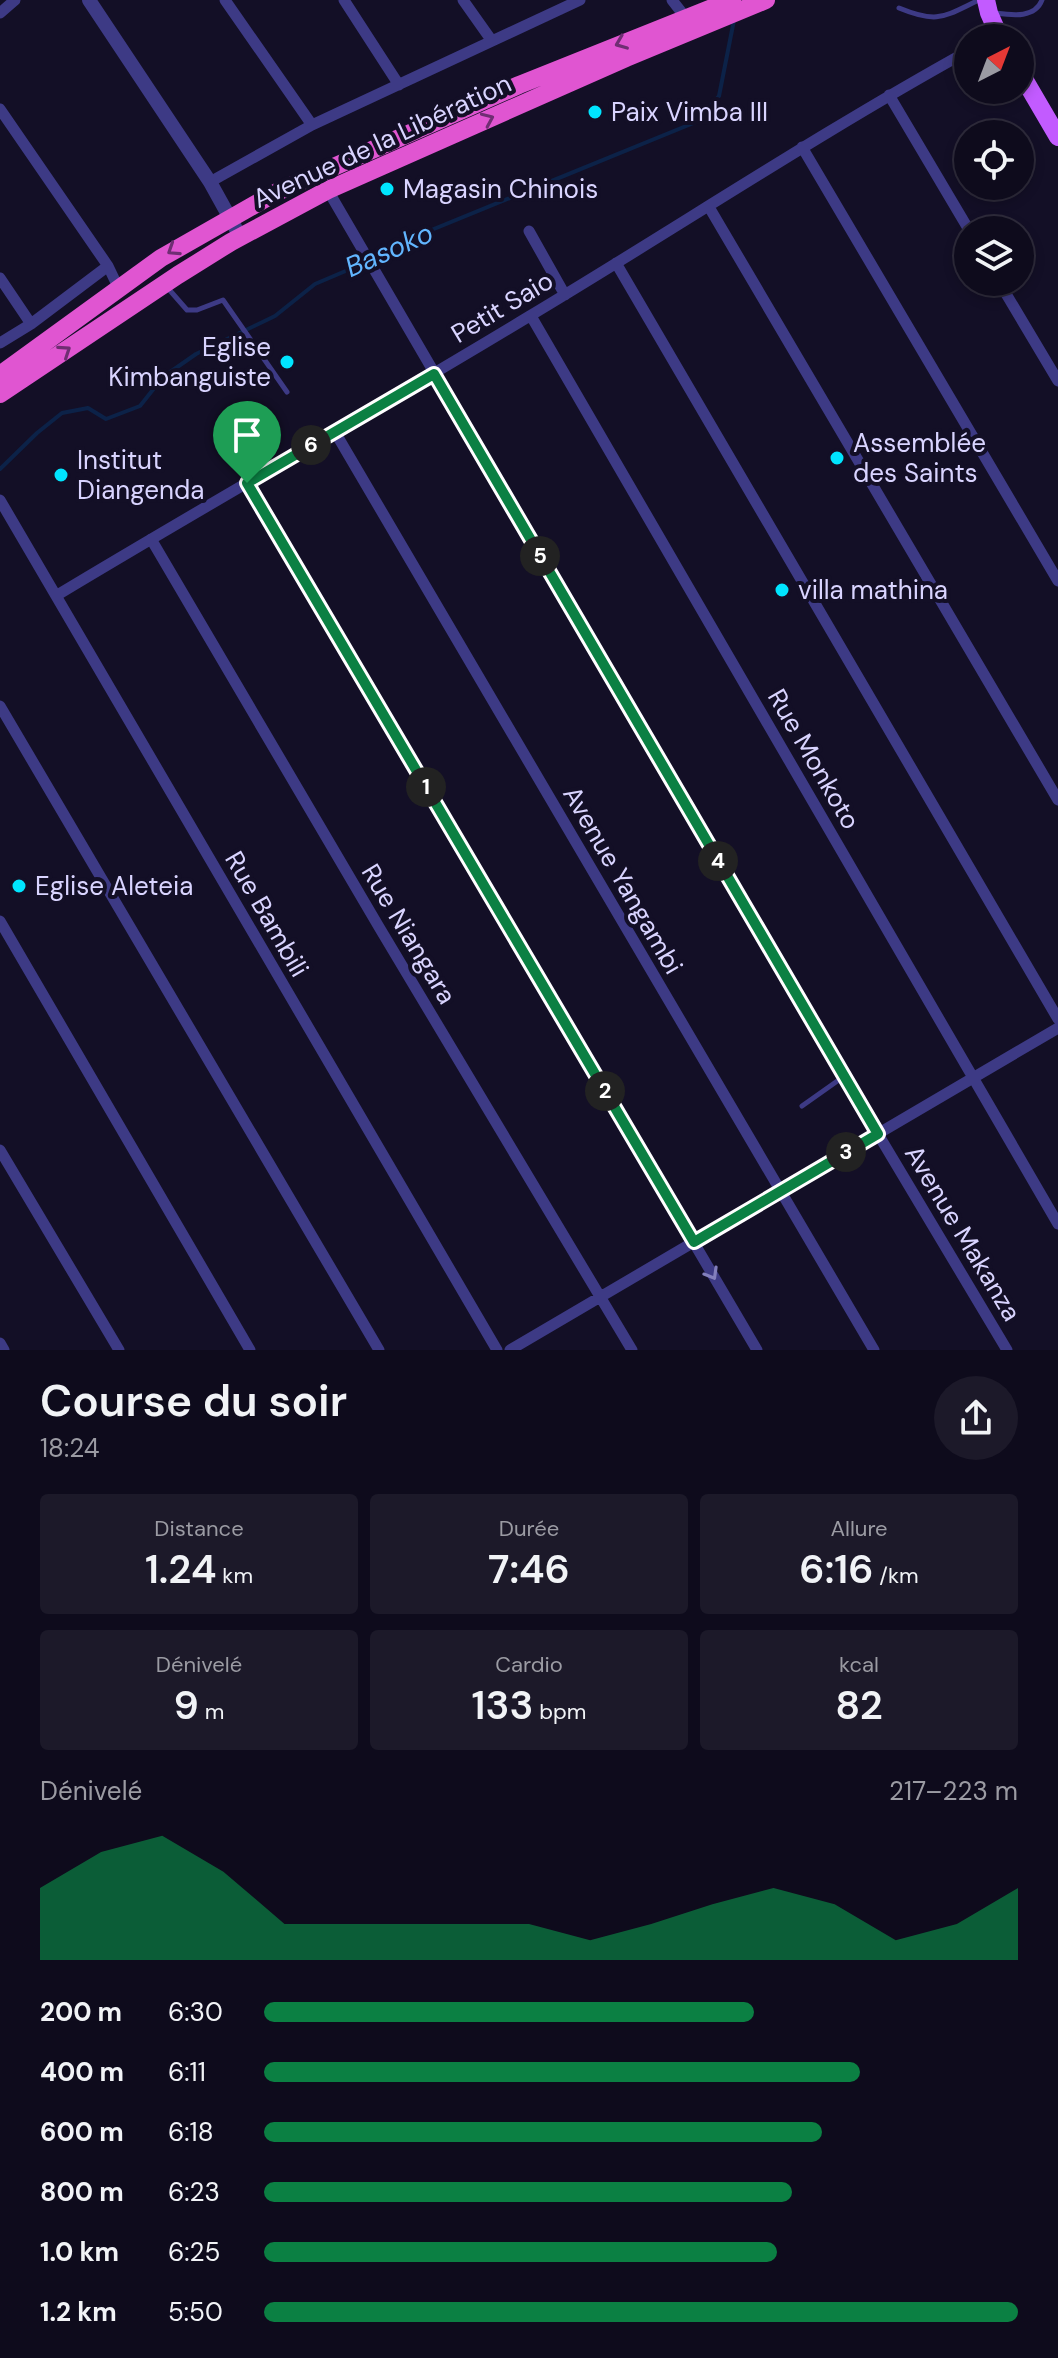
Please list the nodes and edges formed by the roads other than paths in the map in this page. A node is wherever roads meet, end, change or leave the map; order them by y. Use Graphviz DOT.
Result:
graph roads {
  1 [pos="15,0"];
  2 [pos="225,0"];
  3 [pos="344,0"];
  4 [pos="463,0"];
  5 [pos="580,0"];
  6 [pos="672,0"];
  7 [pos="1042,0"];
  8 [pos="92,1"];
  9 [pos="764,1"];
  10 [pos="983,3"];
  11 [pos="562,4"];
  12 [pos="726,7"];
  13 [pos="899,8"];
  14 [pos="0,13"];
  15 [pos="686,18"];
  16 [pos="991,24"];
  17 [pos="492,41"];
  18 [pos="954,59"];
  19 [pos="399,85"];
  20 [pos="889,95"];
  21 [pos="1034,96"];
  22 [pos="0,109"];
  23 [pos="312,125"];
  24 [pos="1058,137"];
  25 [pos="802,147"];
  26 [pos="317,172"];
  27 [pos="210,182"];
  28 [pos="328,190"];
  29 [pos="709,207"];
  30 [pos="961,216"];
  31 [pos="231,218"];
  32 [pos="529,231"];
  33 [pos="241,238"];
  34 [pos="616,263"];
  35 [pos="108,266"];
  36 [pos="0,278"];
  37 [pos="165,284"];
  38 [pos="119,289"];
  39 [pos="565,295"];
  40 [pos="1007,296"];
  41 [pos="531,316"];
  42 [pos="31,324"];
  43 [pos="0,343"];
  44 [pos="434,374"];
  45 [pos="0,375"];
  46 [pos="1058,381"];
  47 [pos="287,392"];
  48 [pos="0,394"];
  49 [pos="335,432"];
  50 [pos="247,483"];
  51 [pos="0,500"];
  52 [pos="151,539"];
  53 [pos="1058,581"];
  54 [pos="55,593"];
  55 [pos="0,706"];
  56 [pos="1058,800"];
  57 [pos="0,921"];
  58 [pos="1058,1019"];
  59 [pos="1058,1028"];
  60 [pos="844,1077"];
  61 [pos="973,1078"];
  62 [pos="802,1106"];
  63 [pos="878,1134"];
  64 [pos="0,1150"];
  65 [pos="781,1191"];
  66 [pos="1058,1224"];
  67 [pos="694,1242"];
  68 [pos="602,1296"];
  69 [pos="0,1343"];
  70 [pos="4,1350"];
  71 [pos="119,1350"];
  72 [pos="250,1350"];
  73 [pos="379,1350"];
  74 [pos="497,1350"];
  75 [pos="510,1350"];
  76 [pos="632,1350"];
  77 [pos="757,1350"];
  78 [pos="874,1350"];
  79 [pos="1007,1350"];
  1 -- 14 [label="street"];
  2 -- 23 [label="street"];
  3 -- 19 [label="street"];
  4 -- 17 [label="street"];
  5 -- 11 [label="street"];
  6 -- 15 [label="street"];
  7 -- 10 [label="lane"];
  8 -- 27 [label="street"];
  9 -- 12 [label="highway, Avenue de la Libération"];
  10 -- 13 [label="lane"];
  10 -- 16 [label="main road"];
  11 -- 17 [label="street"];
  12 -- 15 [label="highway, Avenue de la Libération"];
  28 -- 12 [label="highway, Avenue de la Libération, one-way"];
  15 -- 26 [label="highway, Avenue de la Libération, one-way"];
  17 -- 19 [label="street"];
  18 -- 20 [label="street, Petit Saio"];
  19 -- 23 [label="street"];
  20 -- 25 [label="street, Petit Saio"];
  20 -- 30 [label="street"];
  21 -- 24 [label="main road"];
  22 -- 35 [label="street"];
  23 -- 27 [label="street"];
  25 -- 29 [label="street, Petit Saio"];
  25 -- 53 [label="street"];
  26 -- 28 [label="street, Avenue Makanza"];
  26 -- 31 [label="highway, Avenue de la Libération"];
  27 -- 31 [label="street"];
  28 -- 33 [label="highway, Avenue de la Libération"];
  28 -- 44 [label="street, Avenue Makanza"];
  29 -- 34 [label="street, Petit Saio"];
  29 -- 56 [label="street"];
  31 -- 33 [label="street"];
  31 -- 38 [label="highway, Avenue de la Libération, one-way"];
  32 -- 39 [label="street"];
  33 -- 37 [label="highway, Avenue de la Libération"];
  34 -- 39 [label="street, Petit Saio"];
  34 -- 58 [label="street"];
  35 -- 38 [label="street"];
  35 -- 42 [label="street"];
  36 -- 42 [label="street"];
  37 -- 47 [label="lane"];
  48 -- 37 [label="highway, Avenue de la Libération, one-way"];
  38 -- 45 [label="highway, Avenue de la Libération"];
  39 -- 41 [label="street, Petit Saio"];
  40 -- 46 [label="street"];
  41 -- 44 [label="street, Petit Saio"];
  41 -- 61 [label="street, Rue Monkoto"];
  42 -- 43 [label="street"];
  44 -- 49 [label="street, Petit Saio"];
  44 -- 60 [label="street, Avenue Makanza"];
  49 -- 50 [label="street, Petit Saio"];
  49 -- 65 [label="street, Avenue Yangambi"];
  50 -- 52 [label="street, Petit Saio"];
  50 -- 67 [label="street"];
  51 -- 54 [label="street, Rue Bambili"];
  52 -- 54 [label="street, Petit Saio"];
  52 -- 68 [label="street, Rue Niangara"];
  54 -- 74 [label="street, Rue Bambili"];
  55 -- 73 [label="street"];
  57 -- 72 [label="street"];
  59 -- 61 [label="street"];
  60 -- 62 [label="lane"];
  60 -- 63 [label="street, Avenue Makanza"];
  61 -- 63 [label="street"];
  61 -- 66 [label="street, Rue Monkoto"];
  63 -- 65 [label="street"];
  63 -- 79 [label="street, Avenue Makanza"];
  64 -- 71 [label="street"];
  65 -- 67 [label="street"];
  65 -- 78 [label="street, Avenue Yangambi"];
  67 -- 68 [label="street"];
  67 -- 77 [label="street, one-way"];
  68 -- 75 [label="street"];
  68 -- 76 [label="street, Rue Niangara"];
  69 -- 70 [label="street"];
}
